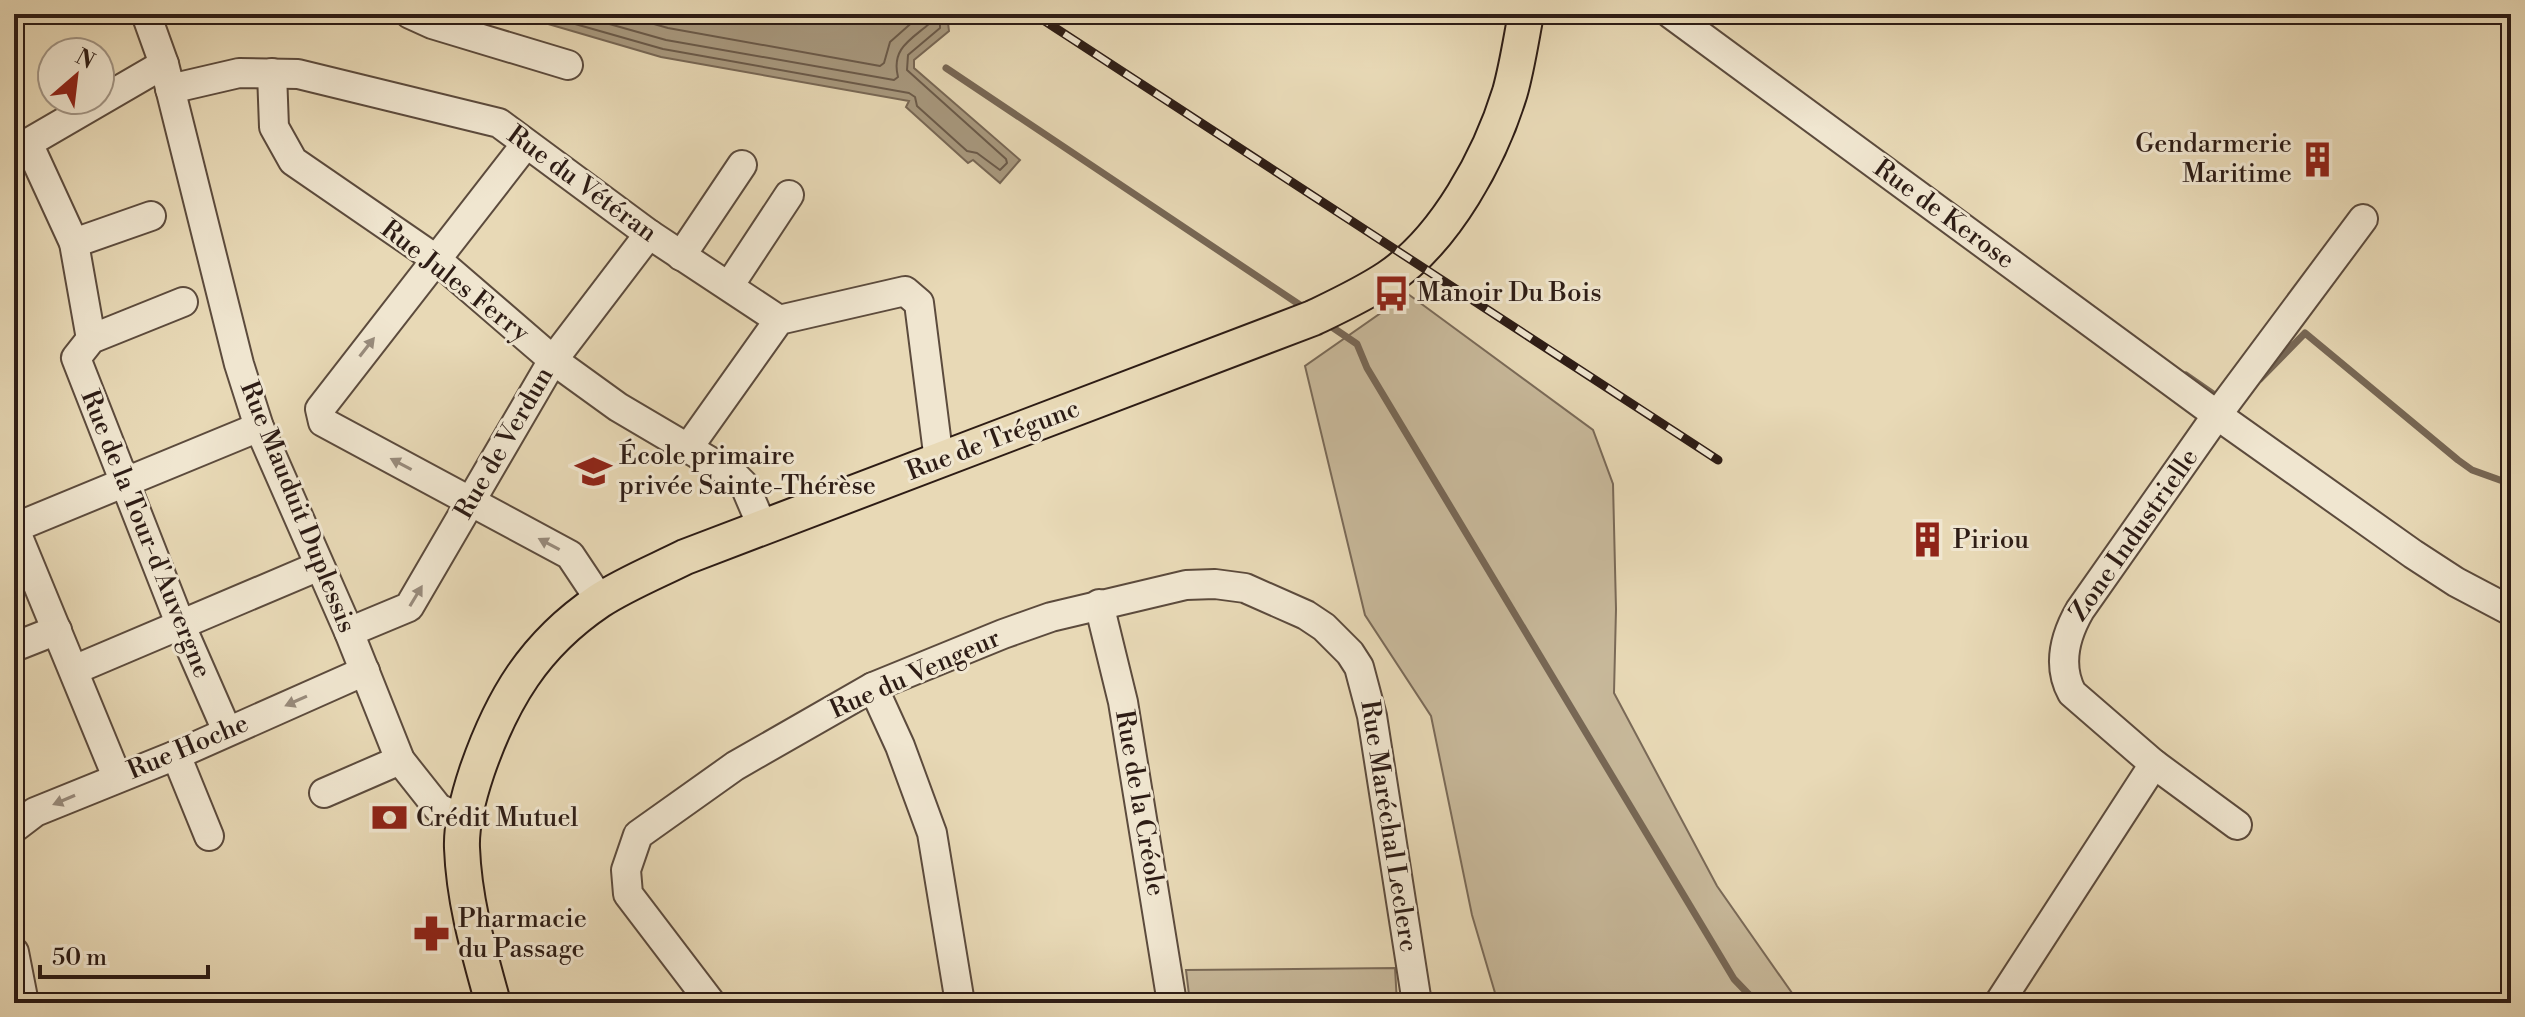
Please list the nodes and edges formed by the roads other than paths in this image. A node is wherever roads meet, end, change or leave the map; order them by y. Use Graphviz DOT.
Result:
graph roads {
  1 [pos="410,14"];
  2 [pos="1526,14"];
  3 [pos="1671,14"];
  4 [pos="154,17"];
  5 [pos="568,65"];
  6 [pos="272,73"];
  7 [pos="167,76"];
  8 [pos="526,144"];
  9 [pos="21,145"];
  10 [pos="742,165"];
  11 [pos="789,195"];
  12 [pos="151,216"];
  13 [pos="2363,219"];
  14 [pos="649,234"];
  15 [pos="74,243"];
  16 [pos="681,256"];
  17 [pos="437,260"];
  18 [pos="729,286"];
  19 [pos="183,302"];
  20 [pos="779,320"];
  21 [pos="91,339"];
  22 [pos="553,360"];
  23 [pos="2217,415"];
  24 [pos="259,427"];
  25 [pos="688,448"];
  26 [pos="939,461"];
  27 [pos="124,484"];
  28 [pos="470,501"];
  29 [pos="762,526"];
  30 [pos="14,527"];
  31 [pos="319,566"];
  32 [pos="600,600"];
  33 [pos="1099,604"];
  34 [pos="2511,611"];
  35 [pos="181,626"];
  36 [pos="57,630"];
  37 [pos="349,632"];
  38 [pos="14,647"];
  39 [pos="1350,653"];
  40 [pos="74,670"];
  41 [pos="365,671"];
  42 [pos="873,687"];
  43 [pos="227,731"];
  44 [pos="176,755"];
  45 [pos="400,760"];
  46 [pos="2154,764"];
  47 [pos="117,777"];
  48 [pos="324,793"];
  49 [pos="465,820"];
  50 [pos="2237,825"];
  51 [pos="14,828"];
  52 [pos="209,836"];
  53 [pos="14,952"];
  54 [pos="20,1000"];
  55 [pos="493,1003"];
  56 [pos="711,1003"];
  57 [pos="960,1003"];
  58 [pos="1172,1003"];
  59 [pos="1417,1003"];
  60 [pos="1999,1003"];
  1 -- 5 [label="street"];
  2 -- 26 [label="main road, Rue de Trégunc"];
  3 -- 23 [label="street, Rue de Kerose"];
  4 -- 7 [label="street, Rue Mauduit Duplessis"];
  6 -- 7 [label="street"];
  6 -- 8 [label="street, Rue du Vétéran"];
  6 -- 17 [label="street, Rue Jules Ferry"];
  7 -- 9 [label="street"];
  7 -- 24 [label="street, Rue Mauduit Duplessis"];
  8 -- 14 [label="street, Rue du Vétéran"];
  8 -- 17 [label="street"];
  9 -- 15 [label="street, Rue de la Tour-d'Auvergne"];
  10 -- 16 [label="street"];
  11 -- 18 [label="street"];
  12 -- 15 [label="street"];
  13 -- 23 [label="street"];
  14 -- 16 [label="street, Rue du Vétéran"];
  14 -- 22 [label="street, Rue de Verdun"];
  15 -- 21 [label="street, Rue de la Tour-d'Auvergne"];
  16 -- 18 [label="street, Rue du Vétéran"];
  17 -- 22 [label="street, Rue Jules Ferry"];
  28 -- 17 [label="street, one-way"];
  18 -- 20 [label="street, Rue du Vétéran"];
  19 -- 21 [label="street"];
  20 -- 25 [label="street"];
  20 -- 26 [label="street"];
  21 -- 27 [label="street, Rue de la Tour-d'Auvergne"];
  22 -- 25 [label="street, Rue Jules Ferry"];
  22 -- 28 [label="street, Rue de Verdun"];
  23 -- 34 [label="street, Rue de Kerose"];
  23 -- 46 [label="street, Zone Industrielle"];
  24 -- 27 [label="street"];
  24 -- 31 [label="street, Rue Mauduit Duplessis"];
  25 -- 29 [label="street, Rue Jules Ferry"];
  26 -- 29 [label="main road, Rue de Trégunc"];
  27 -- 30 [label="street"];
  27 -- 35 [label="street, Rue de la Tour-d'Auvergne"];
  32 -- 28 [label="street, one-way"];
  37 -- 28 [label="street, Rue de Verdun, one-way"];
  29 -- 32 [label="main road, Rue de Trégunc"];
  30 -- 36 [label="street"];
  31 -- 35 [label="street"];
  31 -- 37 [label="street, Rue Mauduit Duplessis"];
  32 -- 49 [label="main road, Rue de Trégunc"];
  33 -- 39 [label="street, Rue du Vengeur"];
  33 -- 42 [label="street, Rue du Vengeur"];
  33 -- 58 [label="street, Rue de la Créole"];
  35 -- 40 [label="street"];
  35 -- 43 [label="street, Rue de la Tour-d'Auvergne"];
  36 -- 38 [label="street"];
  36 -- 40 [label="street"];
  37 -- 41 [label="street, Rue Mauduit Duplessis"];
  39 -- 59 [label="street, Rue Maréchal Leclerc"];
  40 -- 47 [label="street"];
  41 -- 43 [label="street, Rue Hoche, one-way"];
  41 -- 45 [label="street, Rue Mauduit Duplessis"];
  42 -- 56 [label="street, Rue du Vengeur"];
  42 -- 57 [label="street"];
  43 -- 44 [label="street, Rue Hoche"];
  44 -- 47 [label="street, Rue Hoche"];
  44 -- 52 [label="street"];
  45 -- 48 [label="street"];
  45 -- 49 [label="street, Rue Mauduit Duplessis"];
  46 -- 50 [label="street, Zone Industrielle"];
  46 -- 60 [label="street"];
  47 -- 51 [label="street, Rue Hoche, one-way"];
  49 -- 55 [label="main road, Rue de Trégunc"];
  53 -- 54 [label="street"];
}
